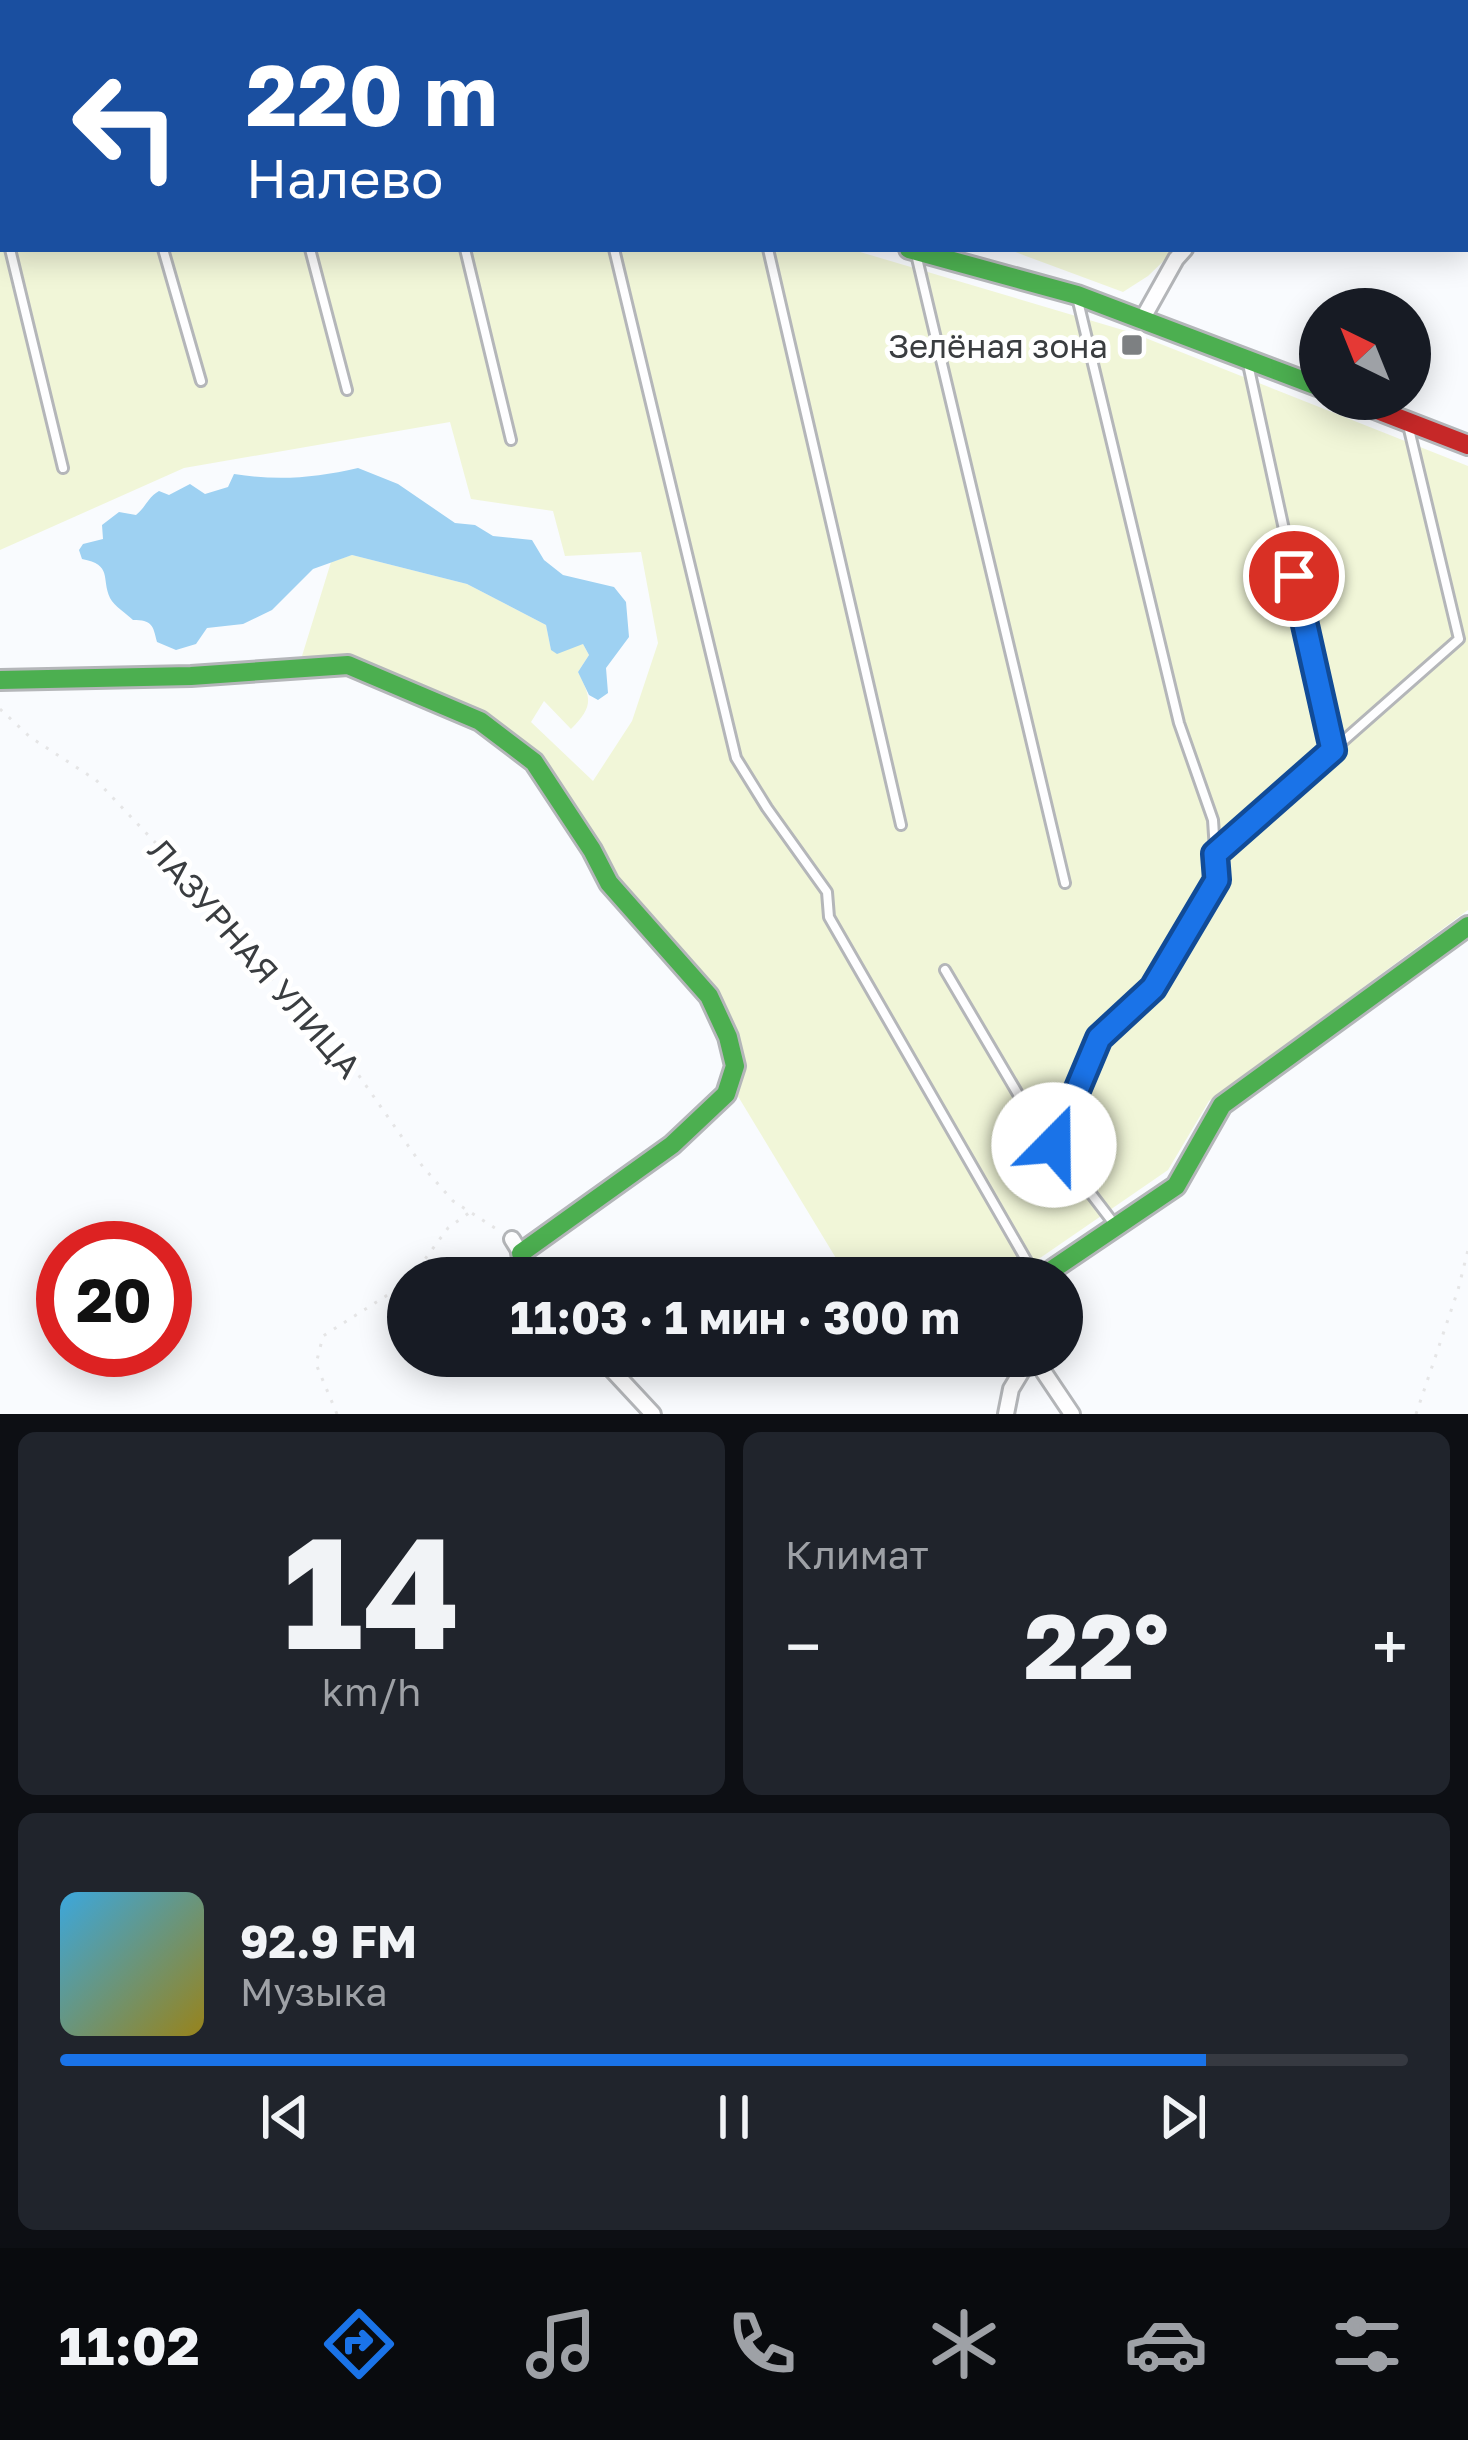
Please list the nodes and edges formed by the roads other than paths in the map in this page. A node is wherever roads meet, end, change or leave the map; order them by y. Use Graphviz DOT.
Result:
graph roads {
  1 [pos="11,252"];
  2 [pos="165,252"];
  3 [pos="311,252"];
  4 [pos="466,252"];
  5 [pos="615,252"];
  6 [pos="769,252"];
  7 [pos="912,252"];
  8 [pos="1182,252"];
  9 [pos="947,254"];
  10 [pos="1077,295"];
  11 [pos="1143,318"];
  12 [pos="1247,358"];
  13 [pos="1299,379"];
  14 [pos="201,381"];
  15 [pos="346,390"];
  16 [pos="1403,420"];
  17 [pos="1408,422"];
  18 [pos="511,440"];
  19 [pos="1468,445"];
  20 [pos="63,468"];
  21 [pos="0,680"];
  22 [pos="1333,750"];
  23 [pos="901,825"];
  24 [pos="1215,854"];
  25 [pos="1065,883"];
  26 [pos="1468,926"];
  27 [pos="945,970"];
  28 [pos="1054,1145"];
  29 [pos="1116,1227"];
  30 [pos="516,1246"];
  31 [pos="523,1257"];
  32 [pos="1026,1257"];
  33 [pos="1070,1257"];
  34 [pos="619,1377"];
  35 [pos="1019,1377"];
  36 [pos="1046,1377"];
  37 [pos="653,1414"];
  38 [pos="1006,1414"];
  39 [pos="1072,1414"];
  1 -- 20 [label="lane"];
  2 -- 14 [label="lane"];
  3 -- 15 [label="lane"];
  4 -- 18 [label="lane"];
  5 -- 32 [label="lane"];
  6 -- 23 [label="lane"];
  7 -- 25 [label="lane"];
  8 -- 11 [label="street"];
  9 -- 10 [label="street"];
  10 -- 11 [label="street"];
  10 -- 24 [label="lane"];
  11 -- 12 [label="street"];
  12 -- 13 [label="street"];
  12 -- 22 [label="lane"];
  16 -- 17 [label="street"];
  17 -- 19 [label="street"];
  17 -- 22 [label="lane"];
  21 -- 30 [label="street"];
  22 -- 24 [label="lane"];
  24 -- 28 [label="lane"];
  26 -- 29 [label="street"];
  27 -- 28 [label="lane"];
  28 -- 29 [label="lane"];
  29 -- 33 [label="street"];
  30 -- 31 [label="street"];
  34 -- 37 [label="street"];
  35 -- 38 [label="street"];
  36 -- 39 [label="street"];
}
